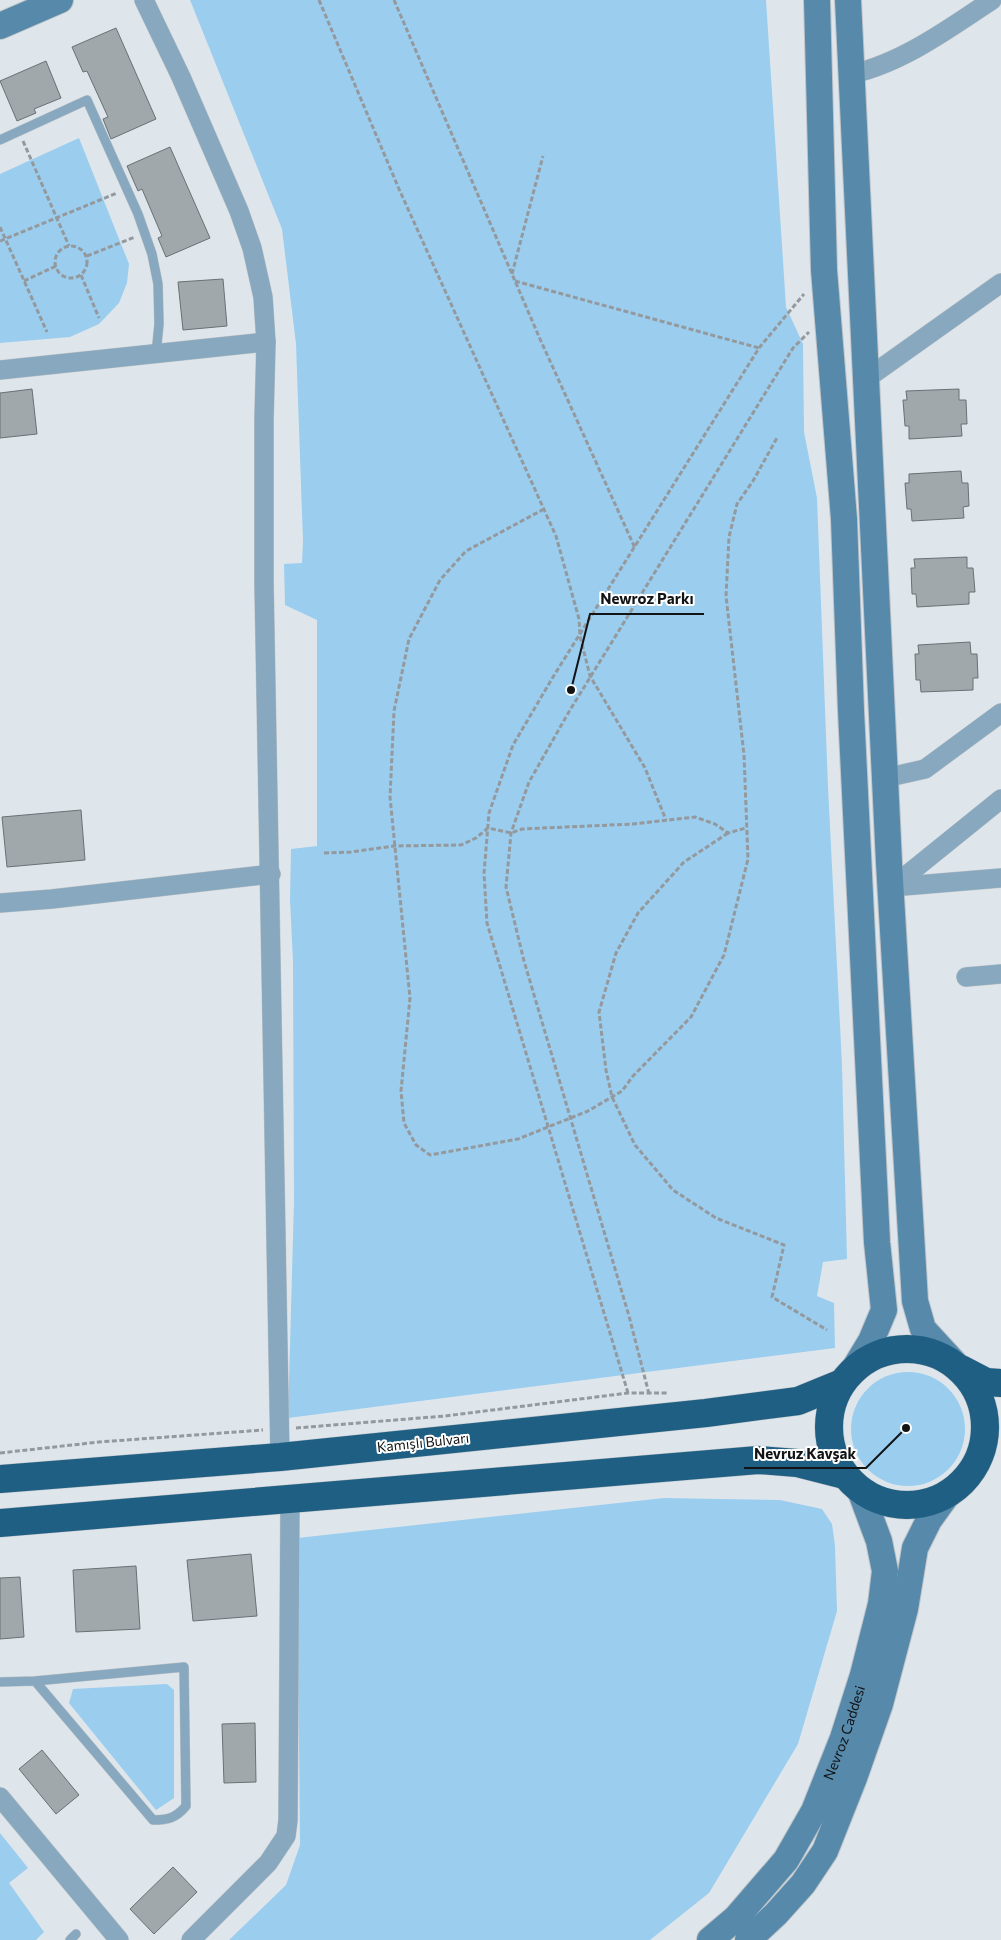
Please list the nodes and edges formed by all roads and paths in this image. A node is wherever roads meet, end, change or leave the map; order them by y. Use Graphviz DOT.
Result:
graph roads {
  1 [pos="60,0"];
  2 [pos="144,0"];
  3 [pos="320,0"];
  4 [pos="394,0"];
  5 [pos="817,0"];
  6 [pos="848,0"];
  7 [pos="992,0"];
  8 [pos="0,26"];
  9 [pos="852,74"];
  10 [pos="18,132"];
  11 [pos="0,140"];
  12 [pos="543,156"];
  13 [pos="127,189"];
  14 [pos="56,218"];
  15 [pos="0,227"];
  16 [pos="144,233"];
  17 [pos="5,239"];
  18 [pos="0,241"];
  19 [pos="70,246"];
  20 [pos="86,256"];
  21 [pos="56,266"];
  22 [pos="824,270"];
  23 [pos="512,274"];
  24 [pos="81,275"];
  25 [pos="24,281"];
  26 [pos="515,281"];
  27 [pos="1001,283"];
  28 [pos="827,314"];
  29 [pos="99,318"];
  30 [pos="48,332"];
  31 [pos="266,342"];
  32 [pos="759,348"];
  33 [pos="156,354"];
  34 [pos="0,370"];
  35 [pos="866,379"];
  36 [pos="778,436"];
  37 [pos="544,509"];
  38 [pos="635,548"];
  39 [pos="580,636"];
  40 [pos="590,676"];
  41 [pos="1001,712"];
  42 [pos="885,778"];
  43 [pos="1001,799"];
  44 [pos="666,820"];
  45 [pos="488,828"];
  46 [pos="746,828"];
  47 [pos="511,833"];
  48 [pos="728,833"];
  49 [pos="394,846"];
  50 [pos="324,853"];
  51 [pos="271,874"];
  52 [pos="1001,878"];
  53 [pos="892,887"];
  54 [pos="0,903"];
  55 [pos="1001,974"];
  56 [pos="966,977"];
  57 [pos="612,1097"];
  58 [pos="570,1119"];
  59 [pos="549,1126"];
  60 [pos="826,1330"];
  61 [pos="957,1366"];
  62 [pos="848,1376"];
  63 [pos="1001,1383"];
  64 [pos="628,1393"];
  65 [pos="669,1393"];
  66 [pos="649,1394"];
  67 [pos="280,1429"];
  68 [pos="990,1452"];
  69 [pos="0,1453"];
  70 [pos="280,1457"];
  71 [pos="0,1479"];
  72 [pos="852,1482"];
  73 [pos="947,1495"];
  74 [pos="290,1499"];
  75 [pos="0,1523"];
  76 [pos="35,1681"];
  77 [pos="0,1682"];
  78 [pos="0,1797"];
  79 [pos="119,1940"];
  80 [pos="191,1940"];
  81 [pos="710,1940"];
  82 [pos="748,1940"];
  1 -- 8 [label="main road"];
  2 -- 31 [label="street"];
  3 -- 37 [label="path"];
  4 -- 23 [label="path"];
  5 -- 22 [label="main road"];
  6 -- 9 [label="main road"];
  7 -- 9 [label="street"];
  9 -- 35 [label="main road"];
  10 -- 11 [label="lane"];
  10 -- 13 [label="lane"];
  10 -- 14 [label="path"];
  12 -- 23 [label="path"];
  13 -- 14 [label="path"];
  13 -- 16 [label="lane"];
  14 -- 17 [label="path"];
  14 -- 19 [label="path"];
  15 -- 17 [label="path"];
  16 -- 20 [label="path"];
  16 -- 33 [label="lane"];
  17 -- 18 [label="path"];
  17 -- 25 [label="path"];
  19 -- 20 [label="path"];
  19 -- 21 [label="path"];
  20 -- 24 [label="path"];
  21 -- 24 [label="path"];
  21 -- 25 [label="path"];
  22 -- 28 [label="main road"];
  22 -- 32 [label="path"];
  23 -- 26 [label="path"];
  24 -- 29 [label="path"];
  25 -- 30 [label="path"];
  26 -- 32 [label="path"];
  26 -- 38 [label="path"];
  27 -- 35 [label="street"];
  28 -- 40 [label="path"];
  28 -- 62 [label="main road"];
  31 -- 33 [label="street"];
  31 -- 51 [label="street"];
  32 -- 38 [label="path"];
  33 -- 34 [label="street"];
  35 -- 42 [label="main road"];
  36 -- 46 [label="path"];
  37 -- 39 [label="path"];
  37 -- 49 [label="path"];
  38 -- 39 [label="path"];
  39 -- 40 [label="path"];
  39 -- 45 [label="path"];
  40 -- 44 [label="path"];
  40 -- 47 [label="path"];
  41 -- 42 [label="street"];
  42 -- 53 [label="main road"];
  43 -- 53 [label="street"];
  44 -- 47 [label="path"];
  44 -- 48 [label="path"];
  45 -- 47 [label="path"];
  45 -- 49 [label="path"];
  45 -- 59 [label="path"];
  46 -- 48 [label="path"];
  46 -- 57 [label="path"];
  47 -- 58 [label="path"];
  48 -- 57 [label="path"];
  49 -- 50 [label="path"];
  49 -- 59 [label="path"];
  51 -- 54 [label="street"];
  51 -- 67 [label="street"];
  52 -- 53 [label="street"];
  53 -- 61 [label="main road"];
  55 -- 56 [label="street"];
  57 -- 58 [label="path"];
  57 -- 60 [label="path"];
  58 -- 59 [label="path"];
  58 -- 66 [label="path"];
  59 -- 64 [label="path"];
  61 -- 62 [label="highway"];
  61 -- 63 [label="highway"];
  61 -- 68 [label="highway"];
  62 -- 70 [label="highway, Kamışlı Bulvarı"];
  62 -- 72 [label="highway"];
  64 -- 66 [label="path"];
  64 -- 67 [label="path"];
  65 -- 66 [label="path"];
  67 -- 69 [label="path"];
  67 -- 70 [label="street"];
  68 -- 73 [label="highway"];
  70 -- 71 [label="highway, Kamışlı Bulvarı"];
  72 -- 73 [label="highway"];
  72 -- 74 [label="highway"];
  72 -- 81 [label="main road, Nevroz Caddesi"];
  73 -- 82 [label="main road, Nevroz Caddesi"];
  74 -- 75 [label="highway"];
  74 -- 80 [label="street"];
  76 -- 76 [label="lane"];
  76 -- 77 [label="lane"];
  78 -- 79 [label="street"];
}
